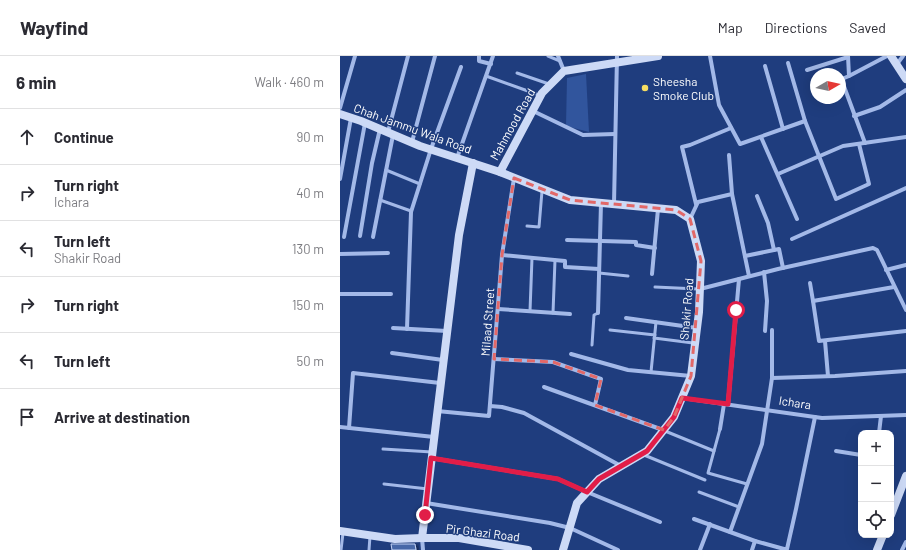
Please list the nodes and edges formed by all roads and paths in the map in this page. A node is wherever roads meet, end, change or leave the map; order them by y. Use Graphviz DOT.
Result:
graph roads {
  1 [pos="355,56"];
  2 [pos="408,56"];
  3 [pos="435,56"];
  4 [pos="479,56"];
  5 [pos="493,56"];
  6 [pos="548,56"];
  7 [pos="658,56"];
  8 [pos="710,56"];
  9 [pos="848,56"];
  10 [pos="888,56"];
  11 [pos="892,56"];
  12 [pos="903,56"];
  13 [pos="559,58"];
  14 [pos="617,60"];
  15 [pos="788,63"];
  16 [pos="491,64"];
  17 [pos="897,64"];
  18 [pos="765,66"];
  19 [pos="460,67"];
  20 [pos="807,70"];
  21 [pos="564,71"];
  22 [pos="517,73"];
  23 [pos="486,76"];
  24 [pos="849,76"];
  25 [pos="906,79"];
  26 [pos="551,84"];
  27 [pos="906,90"];
  28 [pos="541,96"];
  29 [pos="340,108"];
  30 [pos="533,111"];
  31 [pos="340,114"];
  32 [pos="854,116"];
  33 [pos="351,118"];
  34 [pos="805,121"];
  35 [pos="365,123"];
  36 [pos="731,128"];
  37 [pos="380,129"];
  38 [pos="784,129"];
  39 [pos="390,133"];
  40 [pos="615,134"];
  41 [pos="761,137"];
  42 [pos="906,137"];
  43 [pos="412,142"];
  44 [pos="865,143"];
  45 [pos="859,144"];
  46 [pos="431,149"];
  47 [pos="729,155"];
  48 [pos="820,155"];
  49 [pos="457,158"];
  50 [pos="473,163"];
  51 [pos="386,170"];
  52 [pos="500,172"];
  53 [pos="778,174"];
  54 [pos="514,178"];
  55 [pos="340,179"];
  56 [pos="420,184"];
  57 [pos="906,188"];
  58 [pos="542,189"];
  59 [pos="732,194"];
  60 [pos="757,196"];
  61 [pos="380,200"];
  62 [pos="601,203"];
  63 [pos="614,204"];
  64 [pos="696,204"];
  65 [pos="658,209"];
  66 [pos="411,211"];
  67 [pos="690,219"];
  68 [pos="798,219"];
  69 [pos="527,226"];
  70 [pos="360,236"];
  71 [pos="344,237"];
  72 [pos="373,237"];
  73 [pos="792,239"];
  74 [pos="567,240"];
  75 [pos="600,242"];
  76 [pos="654,248"];
  77 [pos="774,250"];
  78 [pos="388,253"];
  79 [pos="340,254"];
  80 [pos="502,256"];
  81 [pos="745,256"];
  82 [pos="532,258"];
  83 [pos="555,260"];
  84 [pos="906,265"];
  85 [pos="783,268"];
  86 [pos="886,270"];
  87 [pos="599,271"];
  88 [pos="764,272"];
  89 [pos="652,274"];
  90 [pos="628,276"];
  91 [pos="749,276"];
  92 [pos="739,279"];
  93 [pos="810,283"];
  94 [pos="894,286"];
  95 [pos="655,287"];
  96 [pos="700,289"];
  97 [pos="340,294"];
  98 [pos="391,294"];
  99 [pos="814,301"];
  100 [pos="498,309"];
  101 [pos="906,310"];
  102 [pos="530,312"];
  103 [pos="552,313"];
  104 [pos="598,313"];
  105 [pos="570,314"];
  106 [pos="626,318"];
  107 [pos="656,322"];
  108 [pos="393,328"];
  109 [pos="697,328"];
  110 [pos="407,329"];
  111 [pos="610,330"];
  112 [pos="772,330"];
  113 [pos="448,331"];
  114 [pos="765,331"];
  115 [pos="906,331"];
  116 [pos="654,336"];
  117 [pos="825,341"];
  118 [pos="695,344"];
  119 [pos="592,346"];
  120 [pos="392,353"];
  121 [pos="571,354"];
  122 [pos="494,359"];
  123 [pos="443,360"];
  124 [pos="906,371"];
  125 [pos="652,372"];
  126 [pos="691,376"];
  127 [pos="828,376"];
  128 [pos="772,378"];
  129 [pos="440,383"];
  130 [pos="544,387"];
  131 [pos="682,398"];
  132 [pos="726,404"];
  133 [pos="595,405"];
  134 [pos="490,406"];
  135 [pos="437,410"];
  136 [pos="768,410"];
  137 [pos="906,415"];
  138 [pos="881,416"];
  139 [pos="815,417"];
  140 [pos="340,427"];
  141 [pos="349,428"];
  142 [pos="720,429"];
  143 [pos="664,430"];
  144 [pos="879,430"];
  145 [pos="434,437"];
  146 [pos="383,449"];
  147 [pos="714,451"];
  148 [pos="836,451"];
  149 [pos="642,454"];
  150 [pos="432,455"];
  151 [pos="858,455"];
  152 [pos="622,466"];
  153 [pos="906,476"];
  154 [pos="705,480"];
  155 [pos="384,484"];
  156 [pos="747,484"];
  157 [pos="428,489"];
  158 [pos="587,492"];
  159 [pos="699,492"];
  160 [pos="426,503"];
  161 [pos="739,507"];
  162 [pos="894,507"];
  163 [pos="694,519"];
  164 [pos="660,522"];
  165 [pos="710,524"];
  166 [pos="570,528"];
  167 [pos="342,531"];
  168 [pos="730,532"];
  169 [pos="370,536"];
  170 [pos="422,538"];
  171 [pos="882,538"];
  172 [pos="755,541"];
  173 [pos="906,542"];
  174 [pos="502,548"];
  175 [pos="342,550"];
  176 [pos="369,550"];
  177 [pos="423,550"];
  178 [pos="528,550"];
  179 [pos="563,550"];
  180 [pos="618,550"];
  181 [pos="700,550"];
  182 [pos="752,550"];
  183 [pos="877,550"];
  184 [pos="902,550"];
  1 -- 29 [label="street"];
  2 -- 39 [label="street"];
  3 -- 43 [label="street"];
  4 -- 16 [label="street"];
  5 -- 16 [label="street"];
  6 -- 13 [label="lane"];
  7 -- 14 [label="street"];
  8 -- 36 [label="street"];
  9 -- 20 [label="street"];
  9 -- 24 [label="street"];
  10 -- 24 [label="street"];
  11 -- 17 [label="street"];
  12 -- 17 [label="street"];
  13 -- 21 [label="street"];
  14 -- 21 [label="street"];
  14 -- 40 [label="street"];
  15 -- 34 [label="street"];
  16 -- 23 [label="street"];
  17 -- 25 [label="street"];
  18 -- 38 [label="street"];
  19 -- 46 [label="street"];
  21 -- 26 [label="street, Mahmood Road"];
  22 -- 26 [label="lane"];
  23 -- 28 [label="lane"];
  23 -- 49 [label="street"];
  24 -- 32 [label="street"];
  26 -- 28 [label="street, Mahmood Road"];
  27 -- 32 [label="street"];
  28 -- 30 [label="street, Mahmood Road"];
  30 -- 40 [label="street"];
  30 -- 52 [label="street, Mahmood Road"];
  31 -- 33 [label="street, Chah Jammu Wala Road"];
  32 -- 44 [label="street"];
  33 -- 35 [label="street, Chah Jammu Wala Road"];
  33 -- 55 [label="street"];
  34 -- 38 [label="street"];
  34 -- 48 [label="street"];
  35 -- 37 [label="street, Chah Jammu Wala Road"];
  35 -- 71 [label="street"];
  36 -- 41 [label="street"];
  36 -- 64 [label="street"];
  37 -- 39 [label="street, Chah Jammu Wala Road"];
  37 -- 70 [label="street"];
  38 -- 41 [label="street"];
  39 -- 43 [label="street, Chah Jammu Wala Road"];
  39 -- 51 [label="street"];
  40 -- 63 [label="street"];
  41 -- 53 [label="street"];
  42 -- 44 [label="street"];
  43 -- 46 [label="street, Chah Jammu Wala Road"];
  44 -- 45 [label="street"];
  45 -- 48 [label="street"];
  45 -- 48 [label="street"];
  46 -- 49 [label="street, Chah Jammu Wala Road"];
  46 -- 56 [label="street"];
  47 -- 59 [label="street"];
  48 -- 53 [label="street"];
  49 -- 50 [label="street, Chah Jammu Wala Road"];
  50 -- 52 [label="street, Chah Jammu Wala Road"];
  50 -- 113 [label="street"];
  51 -- 56 [label="lane"];
  51 -- 61 [label="street"];
  52 -- 54 [label="street"];
  53 -- 68 [label="street"];
  54 -- 58 [label="street"];
  54 -- 80 [label="street, Milaad Street"];
  56 -- 66 [label="street"];
  57 -- 73 [label="street"];
  58 -- 62 [label="street"];
  58 -- 69 [label="lane"];
  59 -- 64 [label="street"];
  59 -- 81 [label="street"];
  60 -- 77 [label="street"];
  61 -- 66 [label="lane"];
  61 -- 72 [label="street"];
  62 -- 63 [label="street"];
  62 -- 75 [label="street"];
  63 -- 65 [label="street"];
  64 -- 67 [label="street"];
  65 -- 67 [label="street"];
  65 -- 76 [label="street"];
  66 -- 110 [label="street"];
  67 -- 96 [label="street, Shakir Road"];
  74 -- 75 [label="street"];
  75 -- 76 [label="street"];
  75 -- 87 [label="street"];
  76 -- 89 [label="street"];
  77 -- 81 [label="street"];
  77 -- 85 [label="street"];
  78 -- 79 [label="street"];
  80 -- 82 [label="street"];
  80 -- 100 [label="street, Milaad Street"];
  81 -- 91 [label="street"];
  82 -- 83 [label="street"];
  82 -- 102 [label="lane"];
  83 -- 87 [label="street"];
  83 -- 103 [label="lane"];
  84 -- 86 [label="street"];
  85 -- 86 [label="street"];
  85 -- 88 [label="street"];
  86 -- 94 [label="street"];
  87 -- 90 [label="lane"];
  87 -- 104 [label="street"];
  88 -- 91 [label="street"];
  88 -- 114 [label="street"];
  91 -- 92 [label="street"];
  92 -- 96 [label="street"];
  92 -- 132 [label="street"];
  93 -- 99 [label="street"];
  94 -- 99 [label="street"];
  94 -- 101 [label="street"];
  95 -- 96 [label="lane"];
  96 -- 109 [label="street, Shakir Road"];
  97 -- 98 [label="street"];
  99 -- 117 [label="street"];
  100 -- 102 [label="street"];
  100 -- 122 [label="street, Milaad Street"];
  102 -- 103 [label="street"];
  103 -- 105 [label="street"];
  104 -- 119 [label="lane"];
  106 -- 107 [label="street"];
  107 -- 109 [label="street"];
  107 -- 116 [label="lane"];
  108 -- 110 [label="street"];
  109 -- 118 [label="street, Shakir Road"];
  110 -- 113 [label="street"];
  111 -- 116 [label="lane"];
  112 -- 128 [label="street"];
  113 -- 123 [label="street"];
  115 -- 117 [label="street"];
  116 -- 118 [label="lane"];
  116 -- 125 [label="lane"];
  117 -- 127 [label="street"];
  118 -- 126 [label="street, Shakir Road"];
  120 -- 123 [label="street"];
  121 -- 125 [label="street"];
  122 -- 133 [label="street"];
  122 -- 134 [label="street, Milaad Street"];
  123 -- 129 [label="street"];
  124 -- 127 [label="street"];
  125 -- 126 [label="street"];
  126 -- 131 [label="street, Shakir Road"];
  127 -- 128 [label="street"];
  128 -- 136 [label="street"];
  129 -- 135 [label="street"];
  129 -- 141 [label="street"];
  130 -- 133 [label="street"];
  131 -- 132 [label="street, Ichara"];
  131 -- 143 [label="street, Shakir Road"];
  132 -- 136 [label="street, Ichara"];
  132 -- 142 [label="street"];
  133 -- 143 [label="street"];
  134 -- 135 [label="street"];
  134 -- 152 [label="street"];
  135 -- 145 [label="street"];
  136 -- 139 [label="street, Ichara"];
  136 -- 156 [label="street"];
  137 -- 138 [label="street, Ichara"];
  138 -- 139 [label="street, Ichara"];
  138 -- 144 [label="street"];
  139 -- 172 [label="street"];
  140 -- 141 [label="street"];
  141 -- 145 [label="street"];
  142 -- 147 [label="lane"];
  143 -- 147 [label="lane"];
  143 -- 149 [label="street, Shakir Road"];
  145 -- 150 [label="street"];
  146 -- 150 [label="lane"];
  147 -- 156 [label="lane"];
  148 -- 151 [label="street"];
  149 -- 152 [label="street, Shakir Road"];
  149 -- 154 [label="lane"];
  150 -- 157 [label="street"];
  150 -- 158 [label="street"];
  152 -- 158 [label="street, Shakir Road"];
  153 -- 162 [label="street"];
  155 -- 157 [label="lane"];
  156 -- 161 [label="street"];
  157 -- 160 [label="street"];
  158 -- 164 [label="street"];
  158 -- 166 [label="street, Shakir Road"];
  159 -- 161 [label="lane"];
  160 -- 166 [label="street"];
  160 -- 170 [label="street"];
  161 -- 168 [label="street"];
  163 -- 165 [label="street"];
  165 -- 168 [label="street"];
  165 -- 181 [label="street"];
  166 -- 179 [label="street, Shakir Road"];
  166 -- 180 [label="street"];
  167 -- 169 [label="street, Pir Ghazi Road"];
  167 -- 175 [label="lane"];
  168 -- 172 [label="street"];
  169 -- 170 [label="street, Pir Ghazi Road"];
  169 -- 176 [label="lane"];
  170 -- 174 [label="street, Pir Ghazi Road"];
  170 -- 177 [label="street"];
  171 -- 183 [label="street"];
  172 -- 182 [label="street"];
  173 -- 184 [label="street"];
  174 -- 178 [label="street, Pir Ghazi Road"];
}
